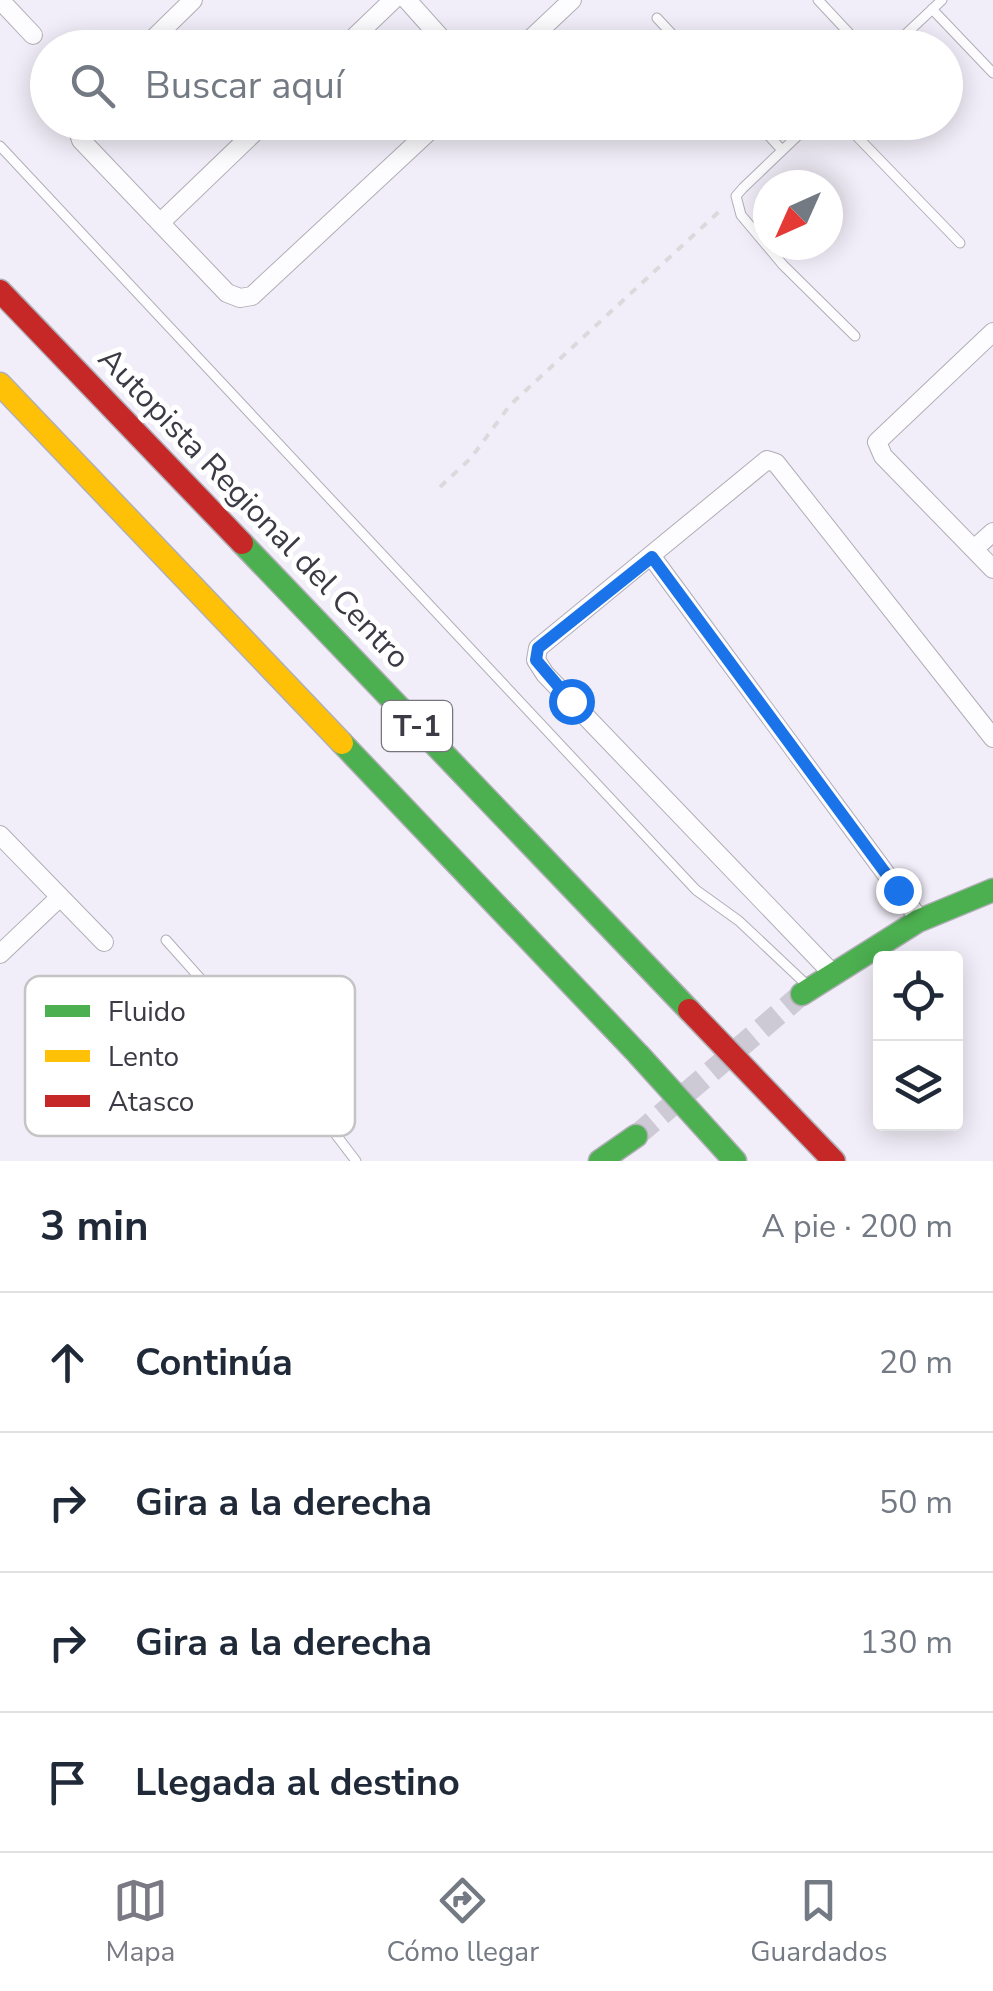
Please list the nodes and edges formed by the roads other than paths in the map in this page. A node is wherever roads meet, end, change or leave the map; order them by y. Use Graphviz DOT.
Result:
graph roads {
  1 [pos="0,0"];
  2 [pos="193,0"];
  3 [pos="393,0"];
  4 [pos="407,0"];
  5 [pos="572,0"];
  6 [pos="818,0"];
  7 [pos="942,0"];
  8 [pos="932,9"];
  9 [pos="657,18"];
  10 [pos="162,30"];
  11 [pos="362,30"];
  12 [pos="434,30"];
  13 [pos="540,30"];
  14 [pos="668,30"];
  15 [pos="846,30"];
  16 [pos="910,30"];
  17 [pos="952,30"];
  18 [pos="30,31"];
  19 [pos="963,42"];
  20 [pos="993,73"];
  21 [pos="82,140"];
  22 [pos="246,140"];
  23 [pos="420,140"];
  24 [pos="773,140"];
  25 [pos="793,140"];
  26 [pos="861,140"];
  27 [pos="0,146"];
  28 [pos="782,150"];
  29 [pos="161,222"];
  30 [pos="960,242"];
  31 [pos="0,291"];
  32 [pos="993,332"];
  33 [pos="855,336"];
  34 [pos="0,384"];
  35 [pos="993,532"];
  36 [pos="974,549"];
  37 [pos="652,557"];
  38 [pos="993,569"];
  39 [pos="993,738"];
  40 [pos="0,836"];
  41 [pos="993,890"];
  42 [pos="60,898"];
  43 [pos="920,920"];
  44 [pos="166,940"];
  45 [pos="104,942"];
  46 [pos="0,954"];
  47 [pos="832,973"];
  48 [pos="198,976"];
  49 [pos="806,991"];
  50 [pos="337,1136"];
  51 [pos="356,1161"];
  52 [pos="735,1161"];
  53 [pos="834,1161"];
  1 -- 18 [label="street"];
  2 -- 10 [label="street"];
  3 -- 11 [label="street"];
  4 -- 12 [label="street"];
  5 -- 13 [label="street"];
  6 -- 15 [label="lane"];
  7 -- 8 [label="lane"];
  8 -- 16 [label="lane"];
  8 -- 17 [label="lane"];
  9 -- 14 [label="lane"];
  19 -- 20 [label="lane"];
  21 -- 29 [label="street"];
  22 -- 29 [label="street"];
  23 -- 29 [label="street"];
  24 -- 28 [label="lane"];
  25 -- 28 [label="lane"];
  26 -- 30 [label="lane"];
  27 -- 49 [label="lane"];
  28 -- 33 [label="lane"];
  31 -- 53 [label="main road, Autopista Regional del Centro / T-1"];
  32 -- 36 [label="street"];
  34 -- 52 [label="main road, T-1"];
  35 -- 36 [label="street"];
  36 -- 38 [label="street"];
  37 -- 39 [label="street"];
  37 -- 43 [label="street"];
  37 -- 47 [label="street"];
  40 -- 42 [label="street"];
  41 -- 43 [label="main road"];
  42 -- 45 [label="street"];
  42 -- 46 [label="street"];
  43 -- 47 [label="main road"];
  44 -- 48 [label="lane"];
  47 -- 49 [label="main road"];
  50 -- 51 [label="lane"];
}
